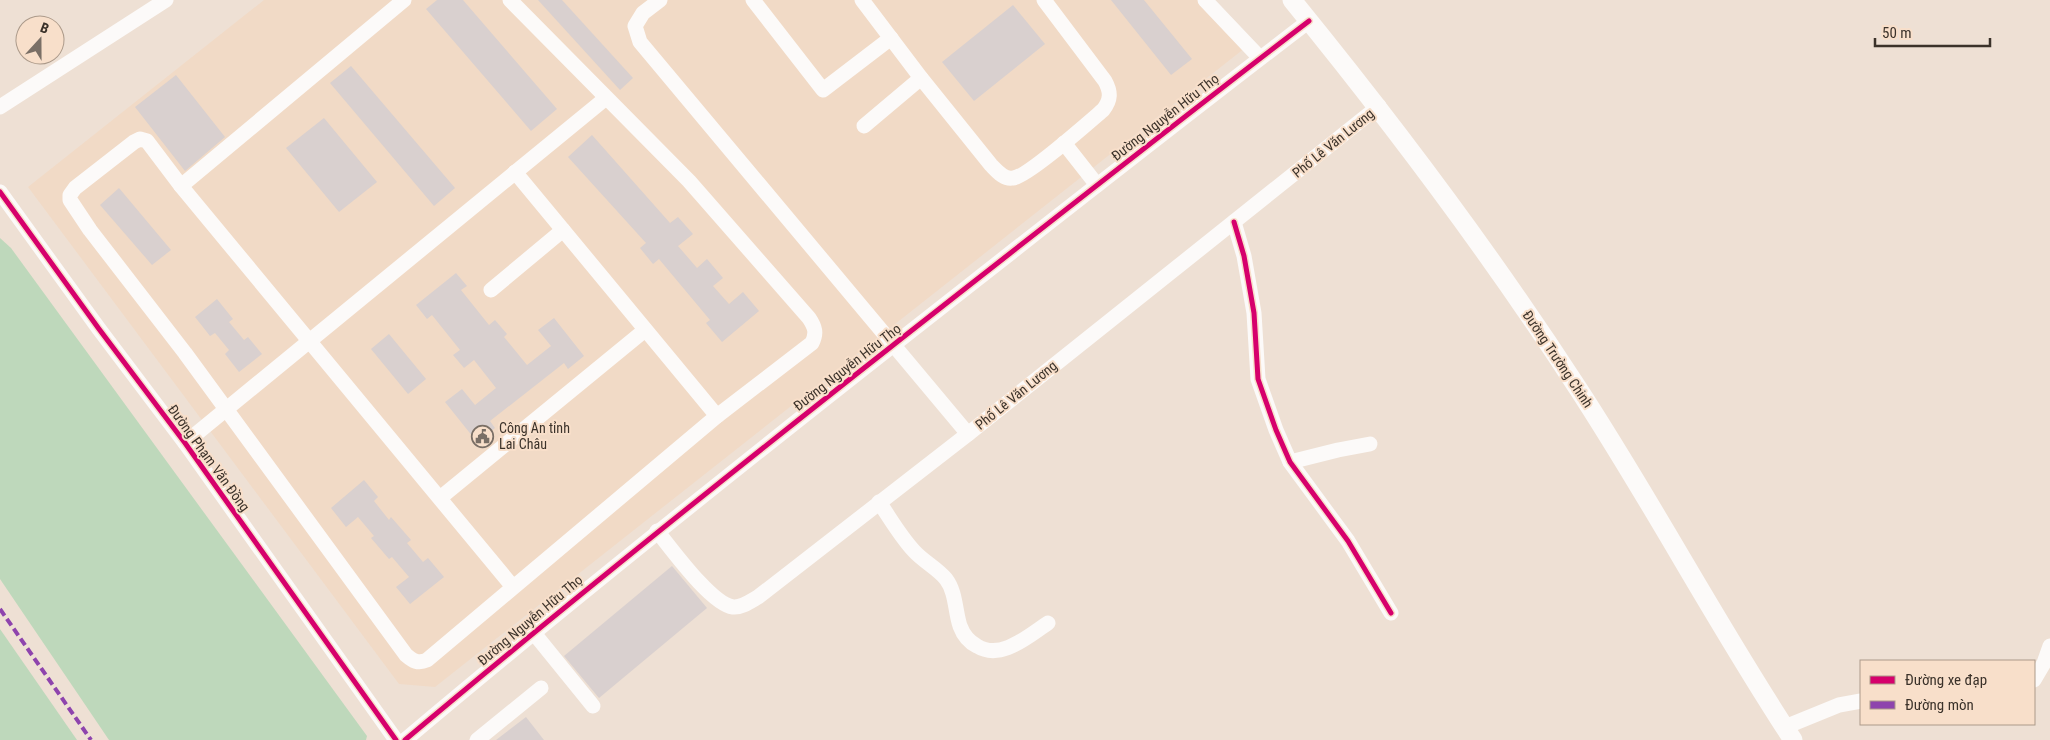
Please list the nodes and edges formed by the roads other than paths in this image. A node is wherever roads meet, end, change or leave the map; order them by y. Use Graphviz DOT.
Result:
graph roads {
  1 [pos="166,0"];
  2 [pos="404,0"];
  3 [pos="510,0"];
  4 [pos="660,0"];
  5 [pos="753,0"];
  6 [pos="862,0"];
  7 [pos="1044,0"];
  8 [pos="1205,0"];
  9 [pos="1292,0"];
  10 [pos="1309,21"];
  11 [pos="891,38"];
  12 [pos="1260,58"];
  13 [pos="921,78"];
  14 [pos="606,98"];
  15 [pos="1379,106"];
  16 [pos="0,107"];
  17 [pos="864,126"];
  18 [pos="1064,143"];
  19 [pos="515,172"];
  20 [pos="1097,185"];
  21 [pos="181,186"];
  22 [pos="0,192"];
  23 [pos="1234,222"];
  24 [pos="564,230"];
  25 [pos="491,290"];
  26 [pos="645,330"];
  27 [pos="309,341"];
  28 [pos="893,345"];
  29 [pos="226,409"];
  30 [pos="717,416"];
  31 [pos="968,434"];
  32 [pos="185,443"];
  33 [pos="1370,444"];
  34 [pos="1290,462"];
  35 [pos="440,498"];
  36 [pos="878,502"];
  37 [pos="657,531"];
  38 [pos="513,588"];
  39 [pos="1391,613"];
  40 [pos="1048,623"];
  41 [pos="533,632"];
  42 [pos="2050,646"];
  43 [pos="2035,678"];
  44 [pos="541,688"];
  45 [pos="1860,701"];
  46 [pos="593,706"];
  47 [pos="1789,733"];
  48 [pos="396,740"];
  49 [pos="405,740"];
  50 [pos="477,740"];
  1 -- 16 [label="street"];
  2 -- 21 [label="street"];
  3 -- 14 [label="street"];
  4 -- 28 [label="street"];
  5 -- 11 [label="street"];
  6 -- 11 [label="street"];
  7 -- 18 [label="street"];
  8 -- 12 [label="street"];
  9 -- 10 [label="main road, Đường Trường Chinh"];
  10 -- 12 [label="street, Đường Nguyễn Hữu Thọ"];
  10 -- 15 [label="main road, Đường Trường Chinh"];
  11 -- 13 [label="street"];
  12 -- 20 [label="street, Đường Nguyễn Hữu Thọ"];
  13 -- 17 [label="street"];
  13 -- 18 [label="street"];
  14 -- 19 [label="street"];
  14 -- 30 [label="street"];
  15 -- 23 [label="street, Phố Lê Văn Lương"];
  15 -- 47 [label="main road, Đường Trường Chinh"];
  18 -- 20 [label="street"];
  19 -- 24 [label="street"];
  19 -- 27 [label="street"];
  20 -- 28 [label="street, Đường Nguyễn Hữu Thọ"];
  21 -- 27 [label="street"];
  21 -- 29 [label="street"];
  22 -- 32 [label="street, Đường Phạm Văn Đồng"];
  23 -- 31 [label="street, Phố Lê Văn Lương"];
  23 -- 34 [label="street"];
  24 -- 25 [label="street"];
  24 -- 26 [label="street"];
  26 -- 30 [label="street"];
  26 -- 35 [label="street"];
  27 -- 29 [label="street"];
  27 -- 35 [label="street"];
  28 -- 31 [label="street"];
  28 -- 37 [label="street, Đường Nguyễn Hữu Thọ"];
  29 -- 32 [label="street"];
  29 -- 38 [label="street"];
  30 -- 38 [label="street"];
  31 -- 36 [label="street, Phố Lê Văn Lương"];
  32 -- 48 [label="street, Đường Phạm Văn Đồng"];
  33 -- 34 [label="street"];
  34 -- 39 [label="street"];
  35 -- 38 [label="street"];
  36 -- 37 [label="street, Phố Lê Văn Lương"];
  36 -- 40 [label="street"];
  37 -- 41 [label="street, Đường Nguyễn Hữu Thọ"];
  41 -- 46 [label="street"];
  41 -- 49 [label="street, Đường Nguyễn Hữu Thọ"];
  42 -- 43 [label="street"];
  44 -- 50 [label="street"];
  45 -- 47 [label="street"];
}
